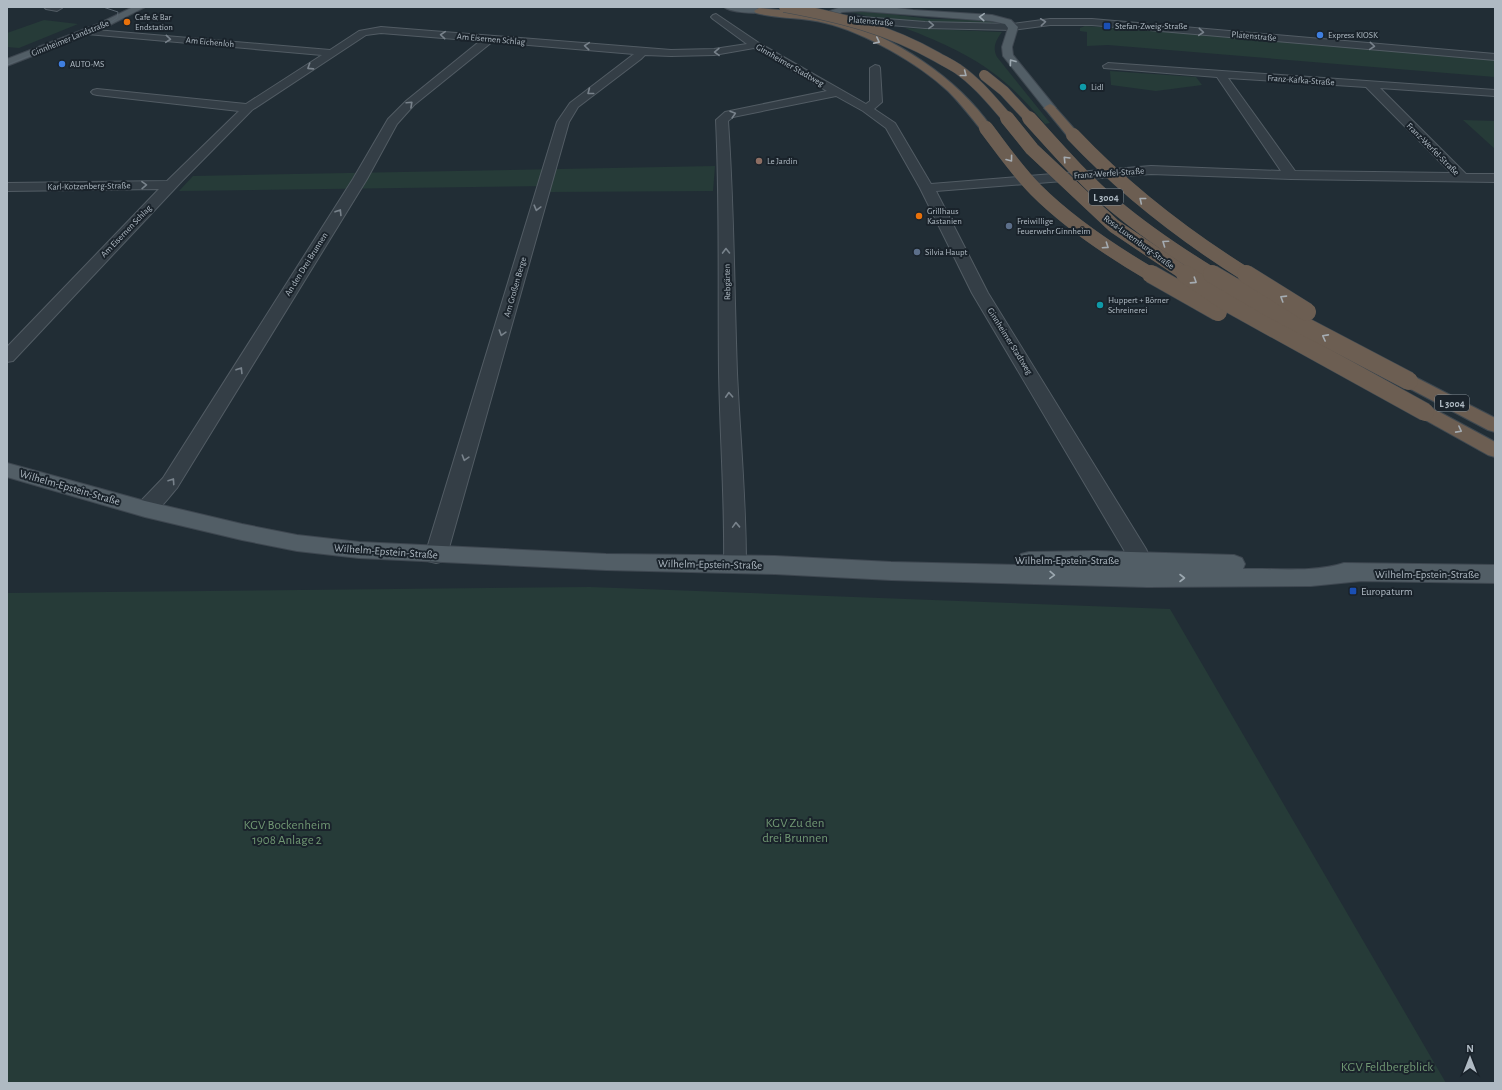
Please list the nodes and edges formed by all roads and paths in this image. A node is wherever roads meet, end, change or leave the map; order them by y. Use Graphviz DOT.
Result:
graph roads {
  1 [pos="733,7"];
  2 [pos="784,7"];
  3 [pos="815,7"];
  4 [pos="868,7"];
  5 [pos="138,8"];
  6 [pos="887,10"];
  7 [pos="759,11"];
  8 [pos="716,17"];
  9 [pos="830,19"];
  10 [pos="1013,27"];
  11 [pos="87,31"];
  12 [pos="490,38"];
  13 [pos="755,45"];
  14 [pos="642,51"];
  15 [pos="332,53"];
  16 [pos="1495,57"];
  17 [pos="7,63"];
  18 [pos="1108,66"];
  19 [pos="875,68"];
  20 [pos="1220,74"];
  21 [pos="1370,85"];
  22 [pos="97,92"];
  23 [pos="838,92"];
  24 [pos="1495,93"];
  25 [pos="248,108"];
  26 [pos="1050,108"];
  27 [pos="867,109"];
  28 [pos="1291,175"];
  29 [pos="1463,178"];
  30 [pos="1495,178"];
  31 [pos="170,185"];
  32 [pos="7,187"];
  33 [pos="927,188"];
  34 [pos="7,357"];
  35 [pos="1409,381"];
  36 [pos="1425,412"];
  37 [pos="1495,426"];
  38 [pos="1495,450"];
  39 [pos="7,470"];
  40 [pos="145,509"];
  41 [pos="436,555"];
  42 [pos="735,564"];
  43 [pos="1144,569"];
  44 [pos="1495,574"];
  1 -- 7 [label="main road"];
  2 -- 36 [label="highway, Rosa-Luxemburg-Straße / L 3004, one-way, bridge"];
  35 -- 3 [label="highway, Rosa-Luxemburg-Straße / L 3004, one-way, bridge"];
  4 -- 6 [label="main road, Platenstraße"];
  5 -- 11 [label="main road, Ginnheimer Landstraße"];
  6 -- 9 [label="main road"];
  10 -- 6 [label="main road, Platenstraße, one-way"];
  7 -- 9 [label="highway"];
  8 -- 13 [label="street, Ginnheimer Stadtweg"];
  9 -- 10 [label="street, Platenstraße, one-way"];
  9 -- 36 [label="highway, one-way, bridge"];
  10 -- 16 [label="street, Platenstraße, one-way"];
  26 -- 10 [label="main road, one-way"];
  11 -- 15 [label="street, Am Eichenloh, one-way"];
  11 -- 17 [label="main road, Ginnheimer Landstraße"];
  14 -- 12 [label="street, Am Eisernen Schlag, one-way"];
  12 -- 15 [label="street, Am Eisernen Schlag, one-way"];
  40 -- 12 [label="street, An den Drei Brunnen, one-way"];
  13 -- 14 [label="street, Am Eisernen Schlag, one-way"];
  13 -- 23 [label="street, Ginnheimer Stadtweg"];
  14 -- 41 [label="street, Am Großen Berge, one-way"];
  15 -- 25 [label="street, Am Eisernen Schlag, one-way"];
  18 -- 20 [label="street, Franz-Kafka-Straße"];
  19 -- 27 [label="street"];
  20 -- 21 [label="street, Franz-Kafka-Straße"];
  20 -- 28 [label="street"];
  21 -- 24 [label="street, Franz-Kafka-Straße"];
  21 -- 29 [label="street, Franz-Werfel-Straße"];
  22 -- 25 [label="street"];
  23 -- 27 [label="street, Ginnheimer Stadtweg"];
  42 -- 23 [label="street, Rebgärten, one-way"];
  25 -- 31 [label="street, Am Eisernen Schlag"];
  35 -- 26 [label="highway, one-way, bridge"];
  27 -- 33 [label="street, Ginnheimer Stadtweg"];
  28 -- 29 [label="street, Franz-Werfel-Straße"];
  28 -- 33 [label="street, Franz-Werfel-Straße"];
  29 -- 30 [label="street, Franz-Werfel-Straße"];
  32 -- 31 [label="street, Karl-Kotzenberg-Straße, one-way"];
  31 -- 34 [label="street, Am Eisernen Schlag"];
  33 -- 43 [label="street, Ginnheimer Stadtweg"];
  35 -- 37 [label="highway, Rosa-Luxemburg-Straße / L 3004"];
  36 -- 38 [label="highway, Rosa-Luxemburg-Straße / L 3004, one-way"];
  39 -- 40 [label="main road, Wilhelm-Epstein-Straße"];
  40 -- 41 [label="main road, Wilhelm-Epstein-Straße"];
  41 -- 42 [label="main road, Wilhelm-Epstein-Straße"];
  42 -- 43 [label="main road, Wilhelm-Epstein-Straße"];
  43 -- 44 [label="main road, Wilhelm-Epstein-Straße"];
}
